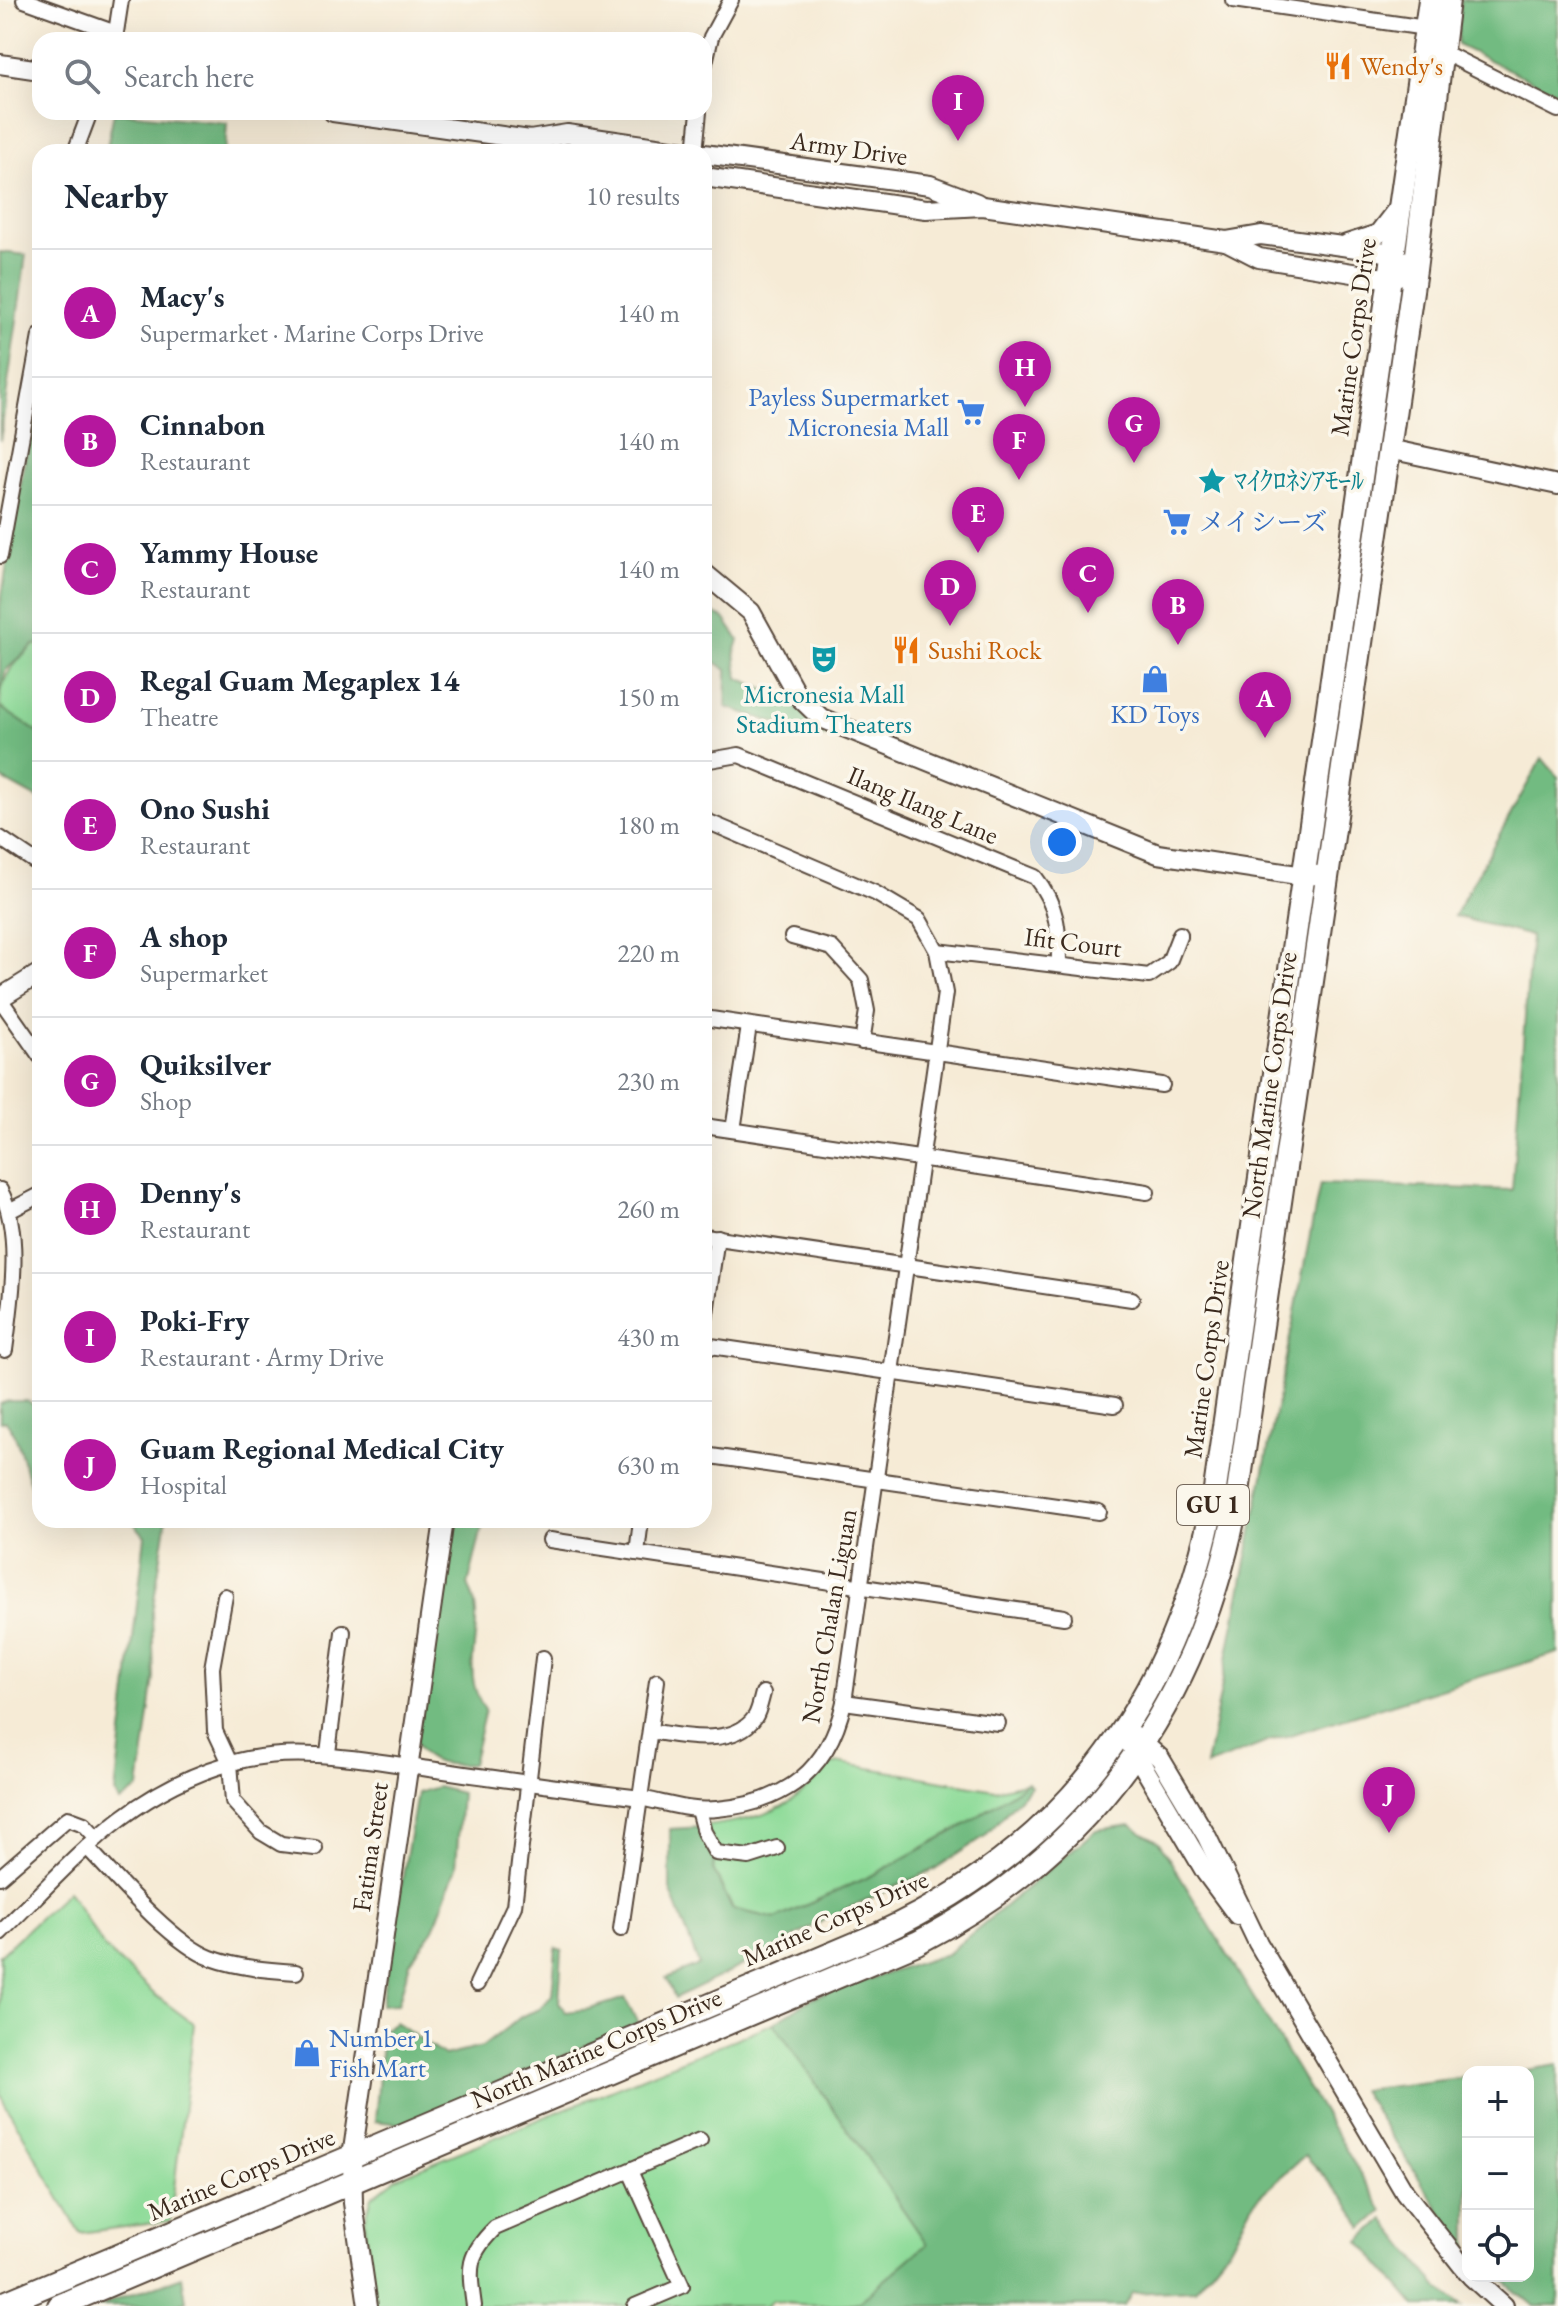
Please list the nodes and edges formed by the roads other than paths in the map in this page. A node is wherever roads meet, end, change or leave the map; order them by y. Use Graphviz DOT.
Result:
graph roads {
  1 [pos="24,0"];
  2 [pos="121,0"];
  3 [pos="731,0"];
  4 [pos="1233,0"];
  5 [pos="1430,0"];
  6 [pos="1438,0"];
  7 [pos="1448,0"];
  8 [pos="1426,28"];
  9 [pos="104,32"];
  10 [pos="117,32"];
  11 [pos="712,35"];
  12 [pos="1441,51"];
  13 [pos="0,64"];
  14 [pos="32,69"];
  15 [pos="1558,110"];
  16 [pos="87,120"];
  17 [pos="389,120"];
  18 [pos="698,120"];
  19 [pos="530,140"];
  20 [pos="78,144"];
  21 [pos="538,144"];
  22 [pos="617,144"];
  23 [pos="694,144"];
  24 [pos="712,155"];
  25 [pos="712,178"];
  26 [pos="1401,201"];
  27 [pos="983,206"];
  28 [pos="1226,241"];
  29 [pos="1331,244"];
  30 [pos="1393,253"];
  31 [pos="1415,270"];
  32 [pos="1390,279"];
  33 [pos="32,380"];
  34 [pos="1389,449"];
  35 [pos="1558,485"];
  36 [pos="0,556"];
  37 [pos="712,581"];
  38 [pos="712,760"];
  39 [pos="712,823"];
  40 [pos="0,838"];
  41 [pos="32,860"];
  42 [pos="1305,871"];
  43 [pos="1328,874"];
  44 [pos="1180,934"];
  45 [pos="792,937"];
  46 [pos="937,951"];
  47 [pos="1059,965"];
  48 [pos="32,978"];
  49 [pos="0,998"];
  50 [pos="712,1019"];
  51 [pos="749,1026"];
  52 [pos="862,1042"];
  53 [pos="32,1044"];
  54 [pos="939,1053"];
  55 [pos="1162,1085"];
  56 [pos="712,1127"];
  57 [pos="733,1130"];
  58 [pos="923,1160"];
  59 [pos="0,1190"];
  60 [pos="1147,1192"];
  61 [pos="32,1199"];
  62 [pos="11,1210"];
  63 [pos="712,1236"];
  64 [pos="908,1268"];
  65 [pos="1132,1299"];
  66 [pos="712,1346"];
  67 [pos="5,1350"];
  68 [pos="892,1373"];
  69 [pos="1115,1405"];
  70 [pos="712,1456"];
  71 [pos="877,1480"];
  72 [pos="1099,1512"];
  73 [pos="438,1528"];
  74 [pos="640,1528"];
  75 [pos="550,1540"];
  76 [pos="637,1553"];
  77 [pos="862,1585"];
  78 [pos="225,1596"];
  79 [pos="1064,1617"];
  80 [pos="343,1632"];
  81 [pos="543,1658"];
  82 [pos="657,1681"];
  83 [pos="763,1693"];
  84 [pos="844,1702"];
  85 [pos="998,1723"];
  86 [pos="1125,1730"];
  87 [pos="650,1731"];
  88 [pos="1141,1749"];
  89 [pos="328,1753"];
  90 [pos="230,1763"];
  91 [pos="408,1766"];
  92 [pos="531,1783"];
  93 [pos="637,1797"];
  94 [pos="698,1810"];
  95 [pos="92,1842"];
  96 [pos="315,1848"];
  97 [pos="777,1848"];
  98 [pos="0,1877"];
  99 [pos="621,1929"];
  100 [pos="0,1933"];
  101 [pos="296,1972"];
  102 [pos="477,1984"];
  103 [pos="700,2140"];
  104 [pos="352,2157"];
  105 [pos="630,2171"];
  106 [pos="352,2182"];
  107 [pos="1462,2264"];
  108 [pos="1478,2282"];
  109 [pos="0,2305"];
  110 [pos="59,2306"];
  111 [pos="368,2306"];
  112 [pos="474,2306"];
  113 [pos="635,2306"];
  114 [pos="1504,2306"];
  1 -- 9 [label="street"];
  2 -- 10 [label="street"];
  3 -- 11 [label="street"];
  4 -- 8 [label="street"];
  5 -- 8 [label="main road, Marine Corps Drive / GU 1"];
  6 -- 12 [label="street"];
  7 -- 12 [label="main road, North Marine Corps Drive / GU 1"];
  8 -- 26 [label="main road, Marine Corps Drive / GU 1"];
  12 -- 15 [label="street"];
  12 -- 31 [label="main road, North Marine Corps Drive / GU 1"];
  13 -- 14 [label="main road"];
  16 -- 20 [label="street"];
  17 -- 19 [label="main road"];
  18 -- 23 [label="street"];
  19 -- 21 [label="main road"];
  19 -- 22 [label="main road"];
  24 -- 27 [label="main road, Army Drive"];
  25 -- 27 [label="main road, Army Drive"];
  26 -- 29 [label="main road"];
  26 -- 30 [label="main road, Marine Corps Drive / GU 1"];
  27 -- 28 [label="main road, Army Drive"];
  28 -- 29 [label="main road, Army Drive"];
  28 -- 32 [label="main road, Army Drive"];
  29 -- 30 [label="main road, Army Drive"];
  30 -- 31 [label="main road, Army Drive"];
  30 -- 32 [label="main road, Marine Corps Drive / GU 1"];
  31 -- 32 [label="main road, Army Drive"];
  31 -- 34 [label="main road, North Marine Corps Drive / GU 1"];
  32 -- 42 [label="main road, Marine Corps Drive / GU 1"];
  33 -- 36 [label="street"];
  34 -- 35 [label="main road"];
  34 -- 43 [label="main road, North Marine Corps Drive / GU 1"];
  37 -- 42 [label="main road"];
  38 -- 47 [label="street, Ilang Ilang Lane"];
  39 -- 46 [label="street, North Chalan Liguan"];
  40 -- 41 [label="street"];
  42 -- 43 [label="main road"];
  42 -- 86 [label="main road, Marine Corps Drive / GU 1"];
  43 -- 88 [label="main road, North Marine Corps Drive / GU 1"];
  44 -- 47 [label="street, Ifit Court"];
  45 -- 52 [label="street"];
  46 -- 47 [label="street, Ifit Court"];
  46 -- 54 [label="street, North Chalan Liguan"];
  48 -- 49 [label="main road"];
  49 -- 53 [label="street"];
  50 -- 51 [label="street"];
  51 -- 52 [label="street"];
  51 -- 57 [label="street"];
  52 -- 54 [label="street"];
  54 -- 55 [label="street"];
  54 -- 58 [label="street, North Chalan Liguan"];
  56 -- 57 [label="street"];
  57 -- 58 [label="street"];
  58 -- 60 [label="street"];
  58 -- 64 [label="street, North Chalan Liguan"];
  59 -- 62 [label="street"];
  61 -- 62 [label="street"];
  62 -- 67 [label="street"];
  63 -- 64 [label="street"];
  64 -- 65 [label="street"];
  64 -- 68 [label="street, North Chalan Liguan"];
  66 -- 68 [label="street"];
  68 -- 69 [label="street"];
  68 -- 71 [label="street, North Chalan Liguan"];
  70 -- 71 [label="street"];
  71 -- 72 [label="street"];
  71 -- 77 [label="street, North Chalan Liguan"];
  73 -- 91 [label="main road, Fatima Street"];
  74 -- 76 [label="street"];
  75 -- 76 [label="street"];
  76 -- 77 [label="street"];
  77 -- 79 [label="street"];
  77 -- 84 [label="street, North Chalan Liguan"];
  78 -- 90 [label="street"];
  80 -- 89 [label="street"];
  81 -- 92 [label="street"];
  82 -- 87 [label="street"];
  83 -- 87 [label="street"];
  84 -- 85 [label="street"];
  84 -- 94 [label="street, North Chalan Liguan"];
  86 -- 88 [label="main road"];
  86 -- 104 [label="main road, Marine Corps Drive / GU 1"];
  87 -- 93 [label="street"];
  88 -- 106 [label="main road, North Marine Corps Drive / GU 1"];
  88 -- 107 [label="main road"];
  89 -- 90 [label="street, North Chalan Liguan"];
  89 -- 91 [label="street, North Chalan Liguan"];
  90 -- 95 [label="street, North Chalan Liguan"];
  90 -- 96 [label="street"];
  91 -- 92 [label="street, North Chalan Liguan"];
  91 -- 104 [label="main road, Fatima Street"];
  92 -- 93 [label="street, North Chalan Liguan"];
  92 -- 102 [label="street"];
  93 -- 94 [label="street, North Chalan Liguan"];
  93 -- 99 [label="street"];
  94 -- 97 [label="street"];
  95 -- 98 [label="street"];
  95 -- 100 [label="street, North Chalan Liguan"];
  95 -- 101 [label="street"];
  103 -- 105 [label="street"];
  104 -- 106 [label="main road, Fatima Street"];
  104 -- 109 [label="main road, Marine Corps Drive / GU 1"];
  105 -- 112 [label="street"];
  105 -- 113 [label="street"];
  106 -- 110 [label="main road, North Marine Corps Drive / GU 1"];
  106 -- 111 [label="main road, Fatima Street"];
  108 -- 114 [label="main road"];
}
